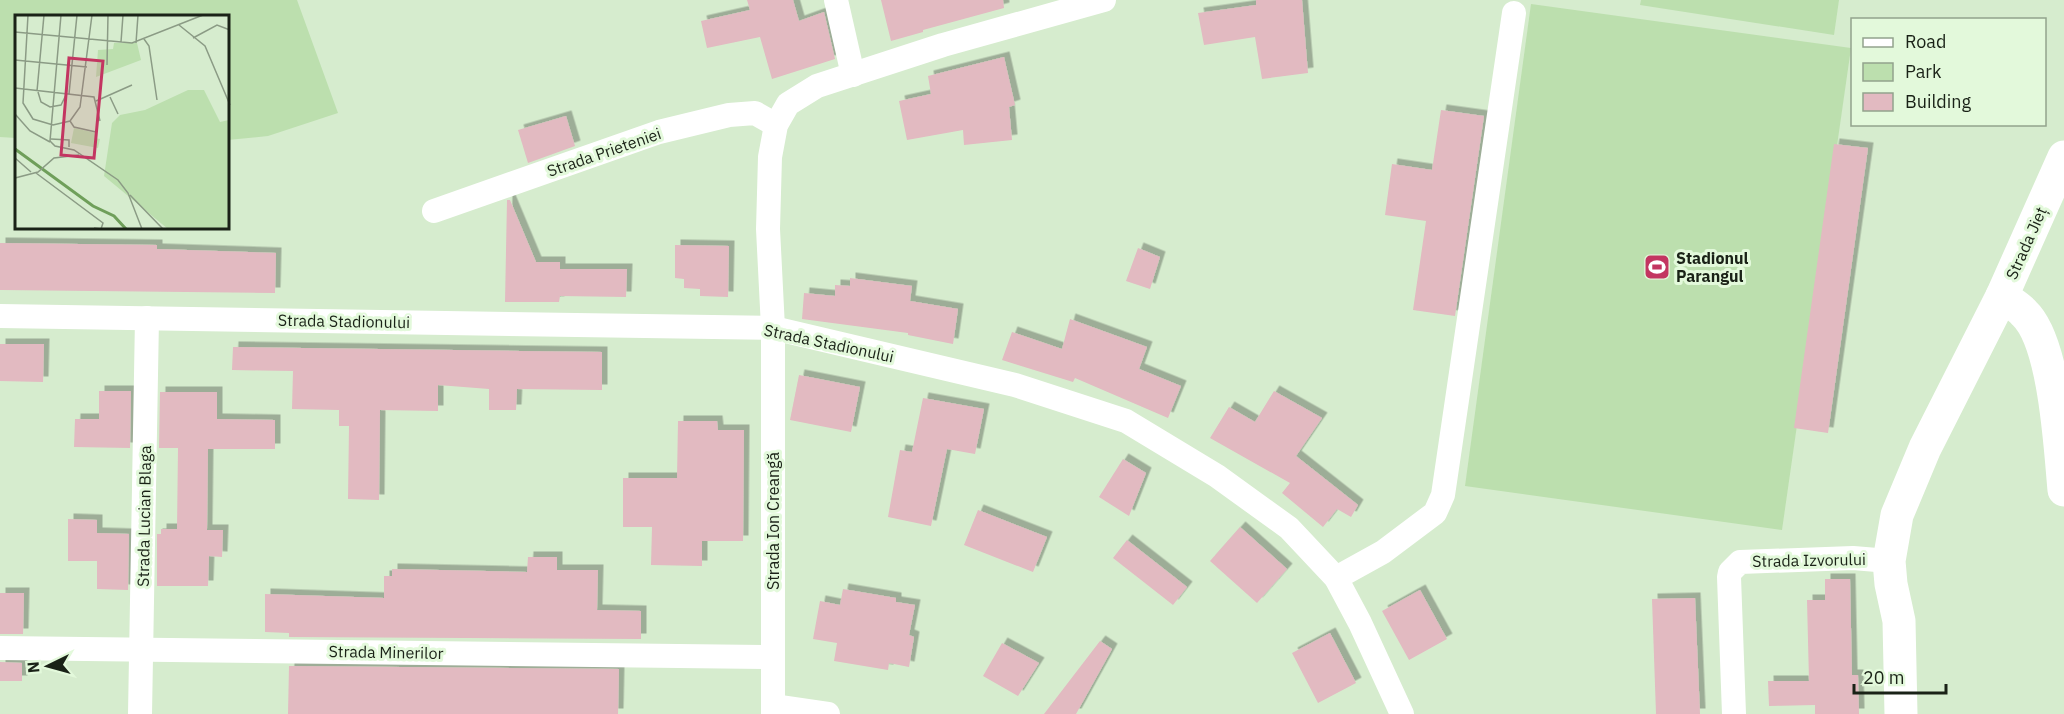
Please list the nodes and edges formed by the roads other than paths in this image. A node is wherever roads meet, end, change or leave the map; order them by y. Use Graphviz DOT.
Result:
graph roads {
  1 [pos="836,0"];
  2 [pos="1104,0"];
  3 [pos="1514,13"];
  4 [pos="853,75"];
  5 [pos="776,125"];
  6 [pos="2064,157"];
  7 [pos="434,211"];
  8 [pos="2002,296"];
  9 [pos="0,316"];
  10 [pos="147,318"];
  11 [pos="772,328"];
  12 [pos="2064,490"];
  13 [pos="1889,561"];
  14 [pos="1336,578"];
  15 [pos="0,648"];
  16 [pos="142,650"];
  17 [pos="773,657"];
  18 [pos="773,710"];
  19 [pos="140,714"];
  20 [pos="828,714"];
  21 [pos="1402,714"];
  22 [pos="1734,714"];
  23 [pos="1901,714"];
  1 -- 4 [label="street"];
  2 -- 4 [label="street"];
  3 -- 14 [label="street"];
  4 -- 5 [label="street"];
  5 -- 7 [label="street, Strada Prieteniei"];
  5 -- 11 [label="street"];
  6 -- 8 [label="main road, Strada Jieț"];
  8 -- 12 [label="main road"];
  8 -- 13 [label="main road, Strada Izvorului"];
  9 -- 10 [label="street, Strada Stadionului"];
  10 -- 11 [label="street, Strada Stadionului"];
  10 -- 16 [label="street, Strada Lucian Blaga"];
  11 -- 14 [label="street, Strada Stadionului"];
  11 -- 17 [label="street, Strada Ion Creangă"];
  13 -- 22 [label="street, Strada Izvorului"];
  13 -- 23 [label="main road, Strada Izvorului"];
  14 -- 21 [label="street, Strada Stadionului"];
  15 -- 16 [label="street, Strada Minerilor"];
  16 -- 17 [label="street, Strada Minerilor"];
  16 -- 19 [label="street, Strada Lucian Blaga"];
  17 -- 18 [label="street, Strada Ion Creangă"];
  18 -- 20 [label="street"];
}
